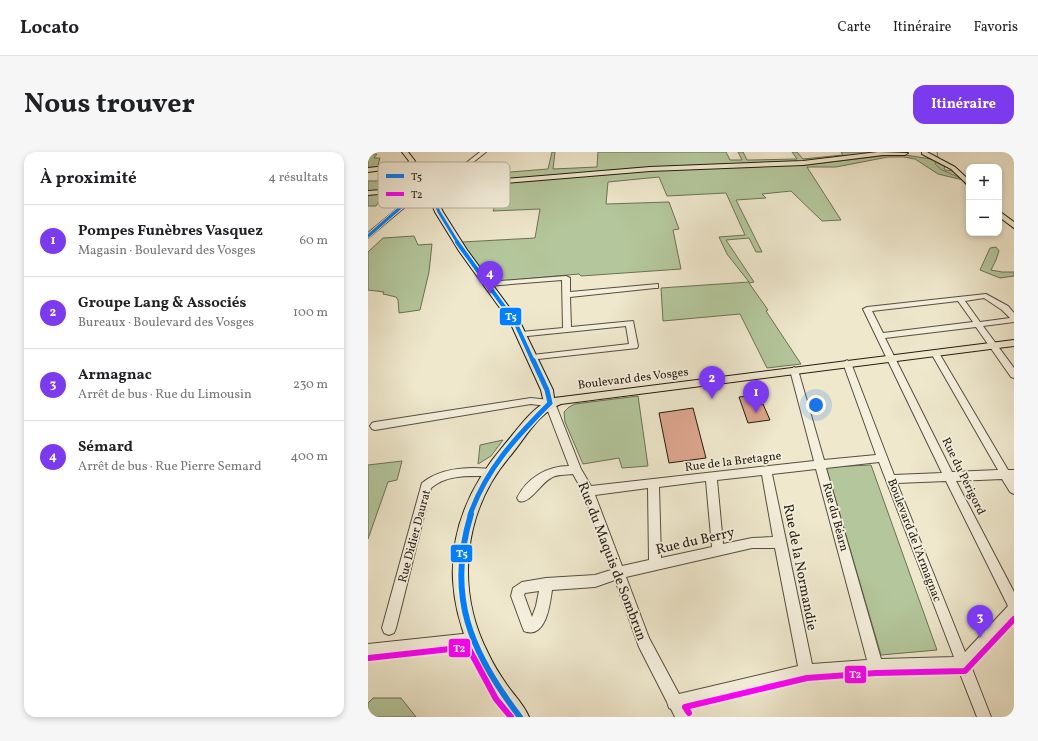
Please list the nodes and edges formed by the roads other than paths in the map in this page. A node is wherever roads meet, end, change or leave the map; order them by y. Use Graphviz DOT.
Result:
graph roads {
  1 [pos="406,152"];
  2 [pos="483,152"];
  3 [pos="893,152"];
  4 [pos="906,153"];
  5 [pos="922,153"];
  6 [pos="880,154"];
  7 [pos="411,162"];
  8 [pos="468,162"];
  9 [pos="378,169"];
  10 [pos="368,170"];
  11 [pos="510,181"];
  12 [pos="966,181"];
  13 [pos="368,193"];
  14 [pos="378,193"];
  15 [pos="403,208"];
  16 [pos="436,208"];
  17 [pos="1002,216"];
  18 [pos="1014,226"];
  19 [pos="368,236"];
  20 [pos="486,284"];
  21 [pos="655,286"];
  22 [pos="567,295"];
  23 [pos="960,299"];
  24 [pos="1014,318"];
  25 [pos="978,324"];
  26 [pos="567,330"];
  27 [pos="521,335"];
  28 [pos="880,336"];
  29 [pos="1014,343"];
  30 [pos="993,345"];
  31 [pos="935,353"];
  32 [pos="532,358"];
  33 [pos="892,358"];
  34 [pos="847,363"];
  35 [pos="794,370"];
  36 [pos="1014,374"];
  37 [pos="550,403"];
  38 [pos="375,426"];
  39 [pos="882,458"];
  40 [pos="821,464"];
  41 [pos="576,470"];
  42 [pos="766,470"];
  43 [pos="490,472"];
  44 [pos="1010,474"];
  45 [pos="711,477"];
  46 [pos="949,477"];
  47 [pos="891,479"];
  48 [pos="653,484"];
  49 [pos="1014,489"];
  50 [pos="588,491"];
  51 [pos="524,498"];
  52 [pos="781,542"];
  53 [pos="718,549"];
  54 [pos="655,565"];
  55 [pos="618,574"];
  56 [pos="546,584"];
  57 [pos="1014,605"];
  58 [pos="1014,609"];
  59 [pos="389,628"];
  60 [pos="472,640"];
  61 [pos="368,650"];
  62 [pos="963,664"];
  63 [pos="876,666"];
  64 [pos="806,671"];
  65 [pos="674,703"];
  66 [pos="520,717"];
  67 [pos="683,717"];
  68 [pos="984,717"];
  1 -- 7 [label="main road"];
  2 -- 8 [label="street"];
  3 -- 6 [label="main road"];
  4 -- 6 [label="main road"];
  5 -- 12 [label="main road"];
  6 -- 11 [label="main road"];
  9 -- 10 [label="main road"];
  13 -- 14 [label="main road"];
  15 -- 19 [label="street"];
  16 -- 20 [label="main road"];
  17 -- 18 [label="main road"];
  20 -- 22 [label="street"];
  20 -- 27 [label="main road"];
  21 -- 22 [label="street"];
  22 -- 26 [label="street"];
  23 -- 24 [label="street"];
  23 -- 25 [label="street"];
  23 -- 28 [label="street, Rue du Périgord"];
  24 -- 25 [label="street"];
  25 -- 28 [label="street"];
  25 -- 30 [label="street"];
  26 -- 27 [label="street"];
  26 -- 32 [label="street"];
  27 -- 32 [label="main road"];
  28 -- 33 [label="street, Rue du Périgord"];
  29 -- 30 [label="main road, Boulevard des Vosges"];
  30 -- 31 [label="main road, Boulevard des Vosges"];
  30 -- 36 [label="street"];
  31 -- 33 [label="main road, Boulevard des Vosges"];
  31 -- 44 [label="street"];
  32 -- 37 [label="main road"];
  33 -- 34 [label="main road, Boulevard des Vosges"];
  33 -- 46 [label="street, Rue du Périgord"];
  34 -- 35 [label="main road, Boulevard des Vosges"];
  34 -- 39 [label="street, Boulevard de l'Armagnac"];
  35 -- 37 [label="main road, Boulevard des Vosges"];
  35 -- 40 [label="street, Rue du Béarn"];
  37 -- 38 [label="street, Boulevard des Vosges"];
  37 -- 41 [label="street, Rue du Maquis de Sombrun"];
  37 -- 43 [label="main road"];
  39 -- 40 [label="street, Rue de la Bretagne"];
  39 -- 47 [label="street, Boulevard de l'Armagnac"];
  40 -- 42 [label="street, Rue de la Bretagne"];
  40 -- 63 [label="street, Rue du Béarn"];
  41 -- 50 [label="street, Rue du Maquis de Sombrun"];
  41 -- 51 [label="street"];
  42 -- 45 [label="street, Rue de la Bretagne"];
  42 -- 52 [label="street, Rue de la Normandie"];
  43 -- 59 [label="street, Rue Didier Daurat"];
  43 -- 60 [label="main road"];
  44 -- 46 [label="street"];
  44 -- 49 [label="street"];
  45 -- 48 [label="street, Rue de la Bretagne"];
  45 -- 53 [label="street"];
  46 -- 47 [label="street"];
  46 -- 57 [label="street, Rue du Périgord"];
  47 -- 62 [label="street, Boulevard de l'Armagnac"];
  48 -- 50 [label="street, Rue de la Bretagne"];
  48 -- 54 [label="street"];
  50 -- 55 [label="street, Rue du Maquis de Sombrun"];
  52 -- 53 [label="street, Rue du Berry"];
  52 -- 64 [label="street, Rue de la Normandie"];
  53 -- 54 [label="street, Rue du Berry"];
  54 -- 55 [label="street, Rue du Berry"];
  55 -- 56 [label="street, Rue du Berry"];
  55 -- 65 [label="street, Rue du Maquis de Sombrun"];
  58 -- 62 [label="street"];
  60 -- 61 [label="street"];
  60 -- 66 [label="main road"];
  62 -- 63 [label="street"];
  62 -- 68 [label="street, Boulevard de l'Armagnac"];
  63 -- 64 [label="street"];
  64 -- 65 [label="street"];
  65 -- 67 [label="street, Rue du Maquis de Sombrun"];
}
